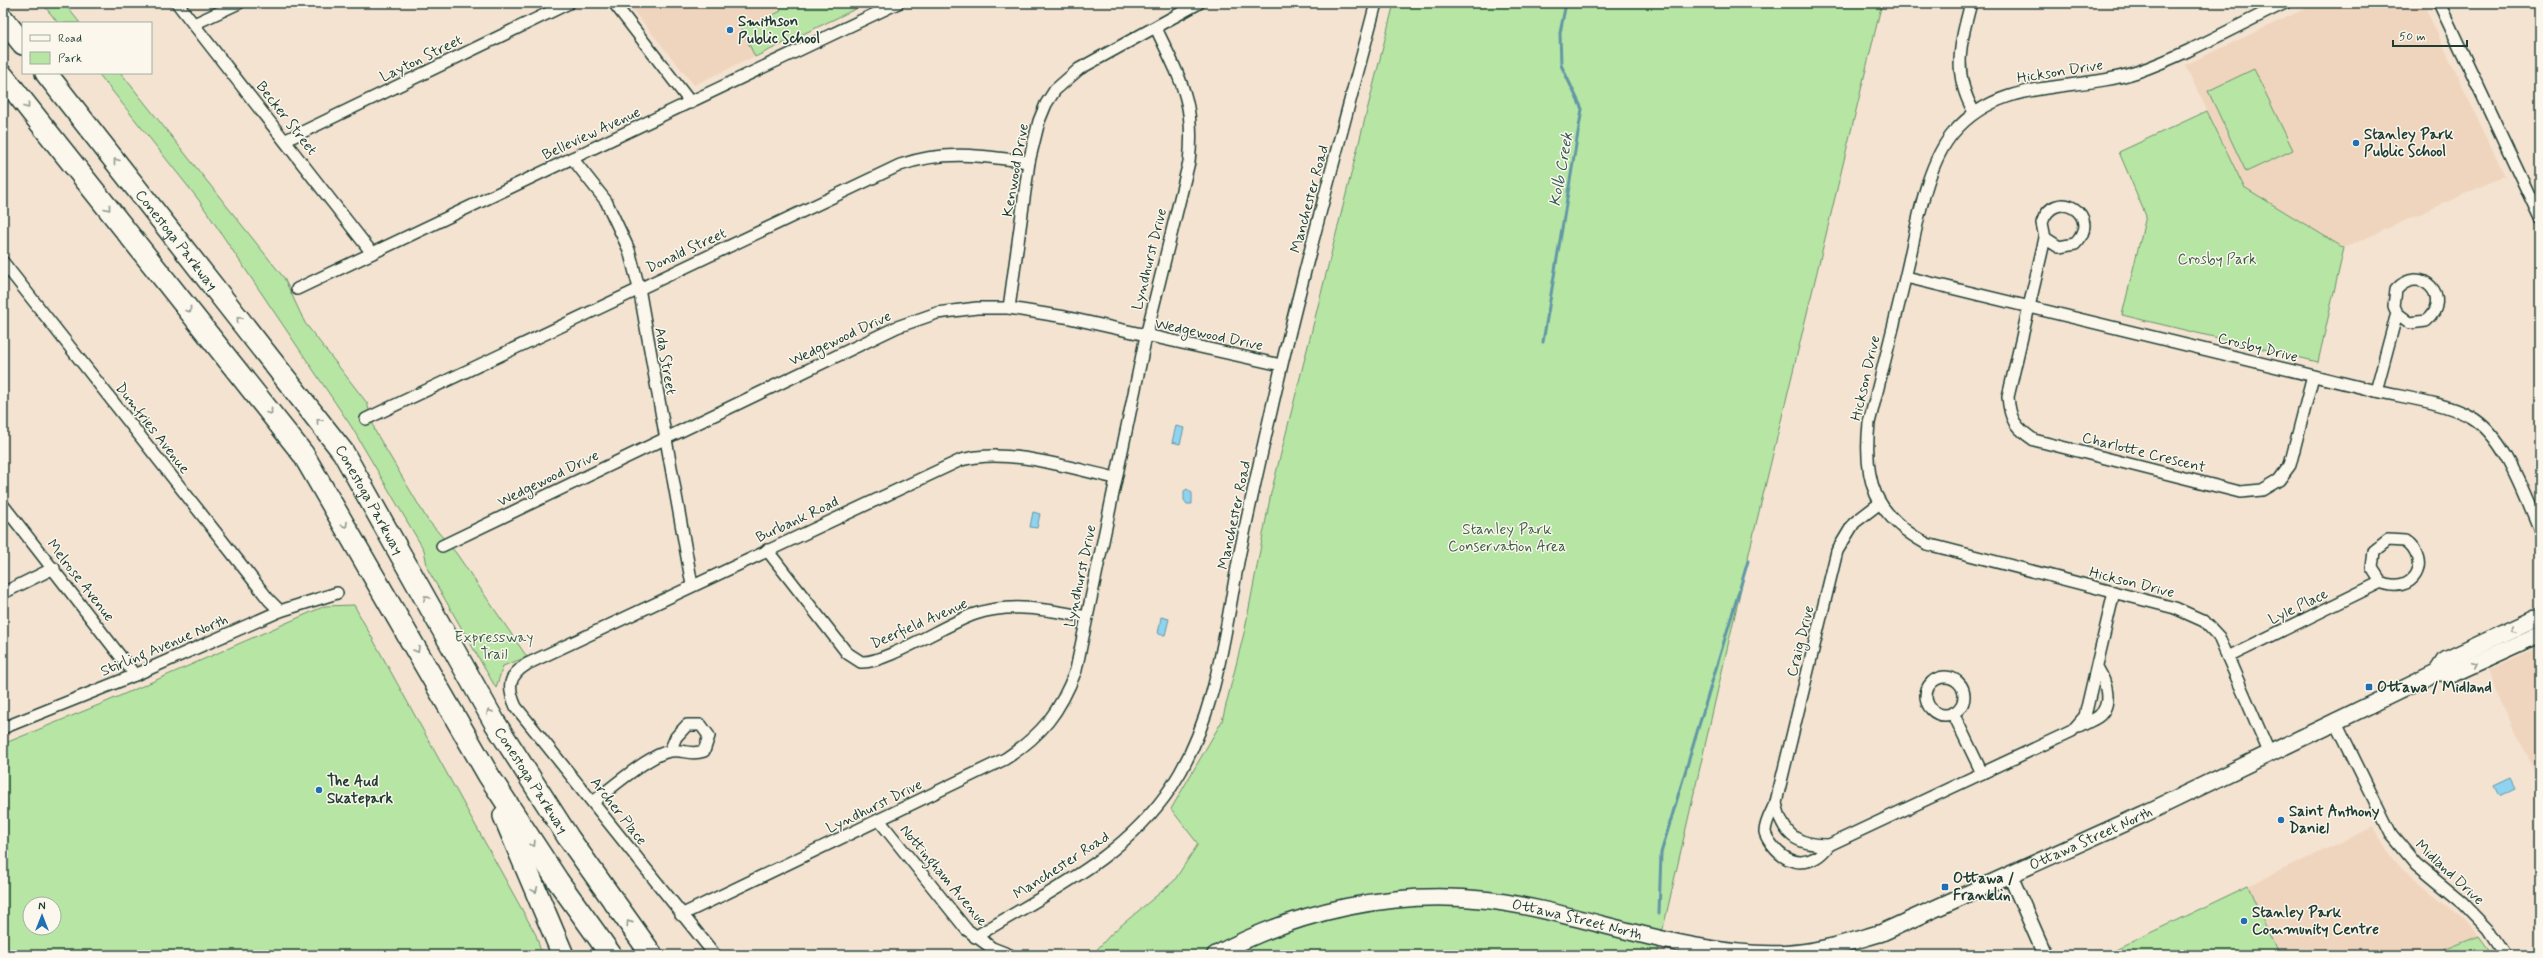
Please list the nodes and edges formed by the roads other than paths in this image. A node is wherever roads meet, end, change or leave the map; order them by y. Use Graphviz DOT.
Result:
graph roads {
  1 [pos="177,3"];
  2 [pos="238,3"];
  3 [pos="569,3"];
  4 [pos="614,3"];
  5 [pos="898,3"];
  6 [pos="1199,3"];
  7 [pos="1376,3"];
  8 [pos="1971,3"];
  9 [pos="2439,3"];
  10 [pos="2282,4"];
  11 [pos="3,19"];
  12 [pos="194,24"];
  13 [pos="1156,28"];
  14 [pos="22,43"];
  15 [pos="47,74"];
  16 [pos="3,76"];
  17 [pos="691,103"];
  18 [pos="1974,112"];
  19 [pos="286,140"];
  20 [pos="572,158"];
  21 [pos="1029,162"];
  22 [pos="2540,218"];
  23 [pos="2045,238"];
  24 [pos="372,253"];
  25 [pos="3,262"];
  26 [pos="1906,277"];
  27 [pos="639,288"];
  28 [pos="297,289"];
  29 [pos="2029,307"];
  30 [pos="1009,308"];
  31 [pos="2396,313"];
  32 [pos="1146,336"];
  33 [pos="1281,365"];
  34 [pos="2313,376"];
  35 [pos="2376,391"];
  36 [pos="366,419"];
  37 [pos="664,437"];
  38 [pos="1116,478"];
  39 [pos="1880,503"];
  40 [pos="3,505"];
  41 [pos="2537,514"];
  42 [pos="2540,530"];
  43 [pos="442,546"];
  44 [pos="767,550"];
  45 [pos="54,568"];
  46 [pos="2382,582"];
  47 [pos="692,584"];
  48 [pos="2114,592"];
  49 [pos="3,593"];
  50 [pos="337,593"];
  51 [pos="280,611"];
  52 [pos="2540,616"];
  53 [pos="1087,617"];
  54 [pos="2540,634"];
  55 [pos="2228,657"];
  56 [pos="2098,669"];
  57 [pos="2438,672"];
  58 [pos="135,675"];
  59 [pos="510,681"];
  60 [pos="1953,713"];
  61 [pos="2336,722"];
  62 [pos="3,728"];
  63 [pos="2072,731"];
  64 [pos="670,751"];
  65 [pos="2269,752"];
  66 [pos="1982,773"];
  67 [pos="489,776"];
  68 [pos="593,802"];
  69 [pos="1776,802"];
  70 [pos="879,820"];
  71 [pos="1829,845"];
  72 [pos="2010,875"];
  73 [pos="681,915"];
  74 [pos="975,937"];
  75 [pos="1752,954"];
  76 [pos="563,955"];
  77 [pos="612,955"];
  78 [pos="652,955"];
  79 [pos="715,955"];
  80 [pos="1010,955"];
  81 [pos="1215,955"];
  82 [pos="2045,955"];
  83 [pos="2505,955"];
  1 -- 12 [label="street, Becker Street"];
  2 -- 12 [label="street"];
  3 -- 19 [label="street, Layton Street"];
  4 -- 17 [label="street"];
  5 -- 17 [label="street, Belleview Avenue"];
  6 -- 13 [label="street, Kenwood Drive"];
  7 -- 33 [label="street, Manchester Road"];
  8 -- 18 [label="street"];
  9 -- 22 [label="street"];
  10 -- 18 [label="street, Hickson Drive"];
  11 -- 14 [label="highway"];
  12 -- 19 [label="street, Becker Street"];
  13 -- 21 [label="street, Kenwood Drive"];
  13 -- 32 [label="street, Lyndhurst Drive"];
  78 -- 15 [label="highway, Conestoga Parkway, one-way"];
  16 -- 67 [label="highway, one-way"];
  17 -- 20 [label="street, Belleview Avenue"];
  18 -- 26 [label="street, Hickson Drive"];
  19 -- 24 [label="street, Becker Street"];
  20 -- 24 [label="street, Belleview Avenue"];
  20 -- 27 [label="street, Ada Street"];
  21 -- 27 [label="street, Donald Street"];
  21 -- 30 [label="street, Kenwood Drive"];
  23 -- 29 [label="street, Charlotte Crescent"];
  24 -- 28 [label="street, Belleview Avenue"];
  25 -- 51 [label="street, Dumfries Avenue"];
  26 -- 29 [label="street, Crosby Drive"];
  26 -- 39 [label="street, Hickson Drive"];
  27 -- 36 [label="street, Donald Street"];
  27 -- 37 [label="street, Ada Street"];
  29 -- 34 [label="street, Crosby Drive"];
  29 -- 34 [label="street, Charlotte Crescent"];
  30 -- 32 [label="street, Wedgewood Drive"];
  30 -- 37 [label="street, Wedgewood Drive"];
  31 -- 35 [label="street"];
  32 -- 33 [label="street, Wedgewood Drive"];
  32 -- 38 [label="street, Lyndhurst Drive"];
  33 -- 74 [label="street, Manchester Road"];
  34 -- 35 [label="street, Crosby Drive"];
  35 -- 41 [label="street, Crosby Drive"];
  37 -- 43 [label="street, Wedgewood Drive"];
  37 -- 47 [label="street, Ada Street"];
  38 -- 44 [label="street, Burbank Road"];
  38 -- 53 [label="street, Lyndhurst Drive"];
  39 -- 48 [label="street, Hickson Drive"];
  39 -- 69 [label="street, Craig Drive"];
  40 -- 45 [label="street, Melrose Avenue"];
  41 -- 42 [label="street, Crosby Drive"];
  44 -- 47 [label="street, Burbank Road"];
  44 -- 53 [label="street, Deerfield Avenue"];
  45 -- 49 [label="street"];
  45 -- 58 [label="street, Melrose Avenue"];
  46 -- 46 [label="street"];
  46 -- 55 [label="street, Lyle Place"];
  47 -- 59 [label="street, Burbank Road"];
  48 -- 55 [label="street, Hickson Drive"];
  48 -- 56 [label="street, Craig Drive"];
  50 -- 51 [label="street, Stirling Avenue North"];
  51 -- 58 [label="street, Stirling Avenue North"];
  52 -- 57 [label="main road, Ottawa Street North, one-way"];
  53 -- 70 [label="street, Lyndhurst Drive"];
  57 -- 54 [label="main road, Ottawa Street North, one-way"];
  55 -- 65 [label="street, Hickson Drive"];
  56 -- 63 [label="street, Craig Drive"];
  56 -- 63 [label="street, Craig Drive"];
  57 -- 61 [label="main road, Ottawa Street North"];
  58 -- 62 [label="street, Stirling Avenue North"];
  59 -- 68 [label="street, Archer Place"];
  60 -- 66 [label="street"];
  61 -- 65 [label="main road, Ottawa Street North"];
  61 -- 83 [label="street, Midland Drive"];
  63 -- 66 [label="street, Craig Drive"];
  64 -- 68 [label="street"];
  65 -- 72 [label="main road, Ottawa Street North"];
  66 -- 71 [label="street, Craig Drive"];
  67 -- 76 [label="highway, one-way"];
  67 -- 77 [label="highway, one-way"];
  68 -- 73 [label="street, Archer Place"];
  69 -- 71 [label="street, Craig Drive"];
  69 -- 71 [label="street, Craig Drive"];
  70 -- 73 [label="street, Lyndhurst Drive"];
  70 -- 74 [label="street, Nottingham Avenue"];
  72 -- 75 [label="main road, Ottawa Street North"];
  72 -- 82 [label="street"];
  73 -- 79 [label="street, Archer Place"];
  74 -- 80 [label="street, Nottingham Avenue"];
  75 -- 81 [label="main road, Ottawa Street North"];
}
